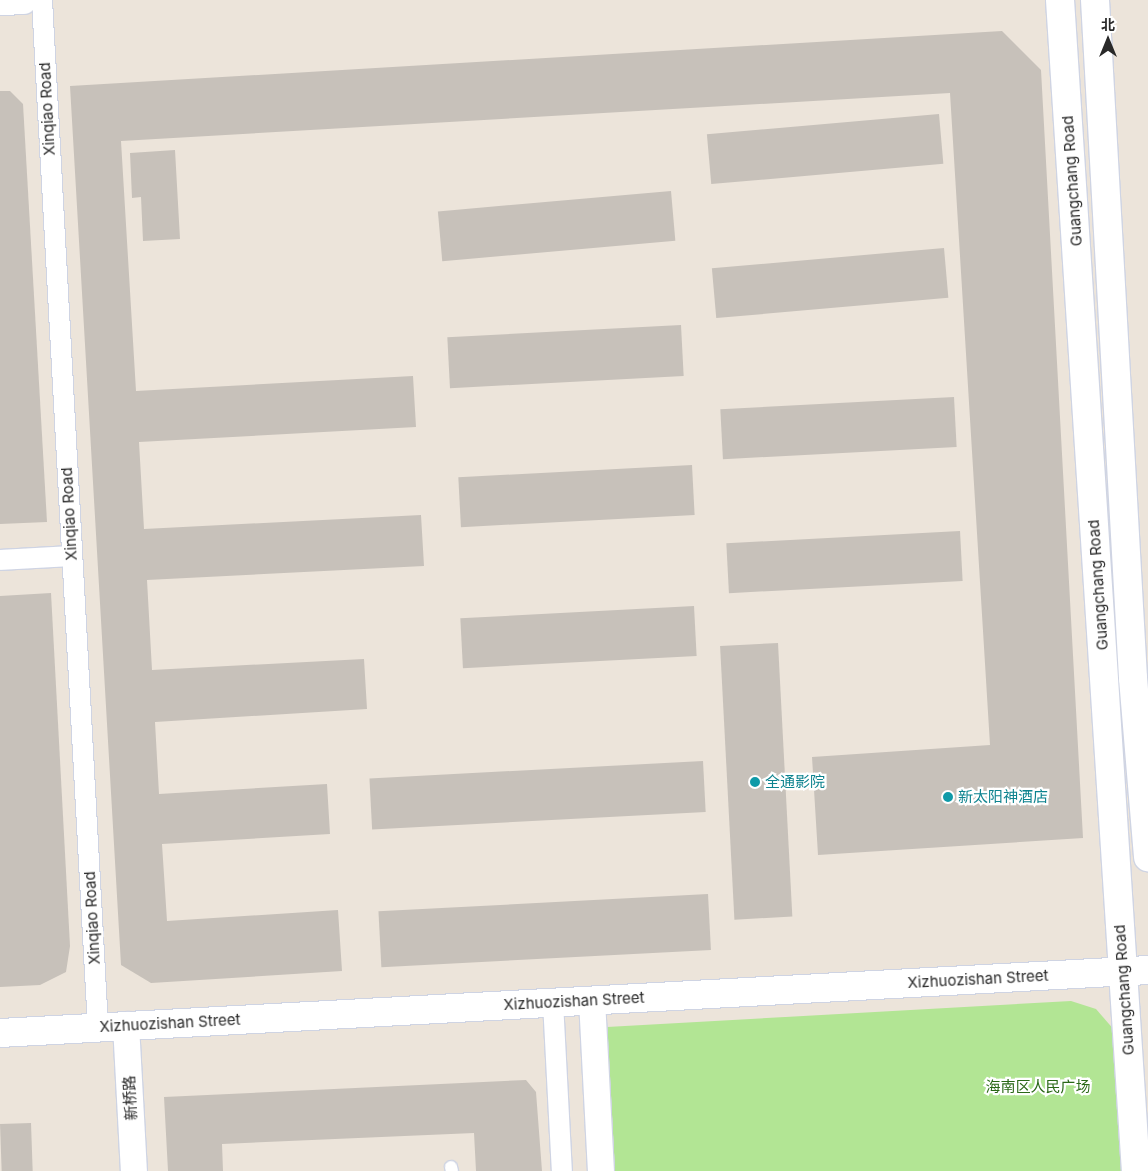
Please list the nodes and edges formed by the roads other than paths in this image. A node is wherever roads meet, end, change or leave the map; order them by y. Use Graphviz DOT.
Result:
graph roads {
  1 [pos="23,0"];
  2 [pos="42,0"];
  3 [pos="1060,0"];
  4 [pos="1095,0"];
  5 [pos="0,1"];
  6 [pos="72,556"];
  7 [pos="0,560"];
  8 [pos="1140,678"];
  9 [pos="1148,857"];
  10 [pos="1136,971"];
  11 [pos="592,1000"];
  12 [pos="553,1002"];
  13 [pos="126,1026"];
  14 [pos="98,1027"];
  15 [pos="0,1033"];
  16 [pos="134,1171"];
  17 [pos="562,1171"];
  18 [pos="601,1171"];
  19 [pos="1136,1171"];
  1 -- 5 [label="street"];
  2 -- 6 [label="street, Xinqiao Road"];
  3 -- 10 [label="street, Guangchang Road"];
  4 -- 8 [label="street, Guangchang Road"];
  6 -- 7 [label="street"];
  6 -- 14 [label="street, Xinqiao Road"];
  8 -- 9 [label="street, Guangchang Road"];
  10 -- 11 [label="street, Xizhuozishan Street"];
  10 -- 19 [label="street, Guangchang Road"];
  11 -- 12 [label="street, Xizhuozishan Street"];
  11 -- 18 [label="street"];
  12 -- 13 [label="street, Xizhuozishan Street"];
  12 -- 17 [label="street"];
  13 -- 14 [label="street, Xizhuozishan Street"];
  13 -- 16 [label="street, 新桥路"];
  14 -- 15 [label="street, Xizhuozishan Street"];
}
